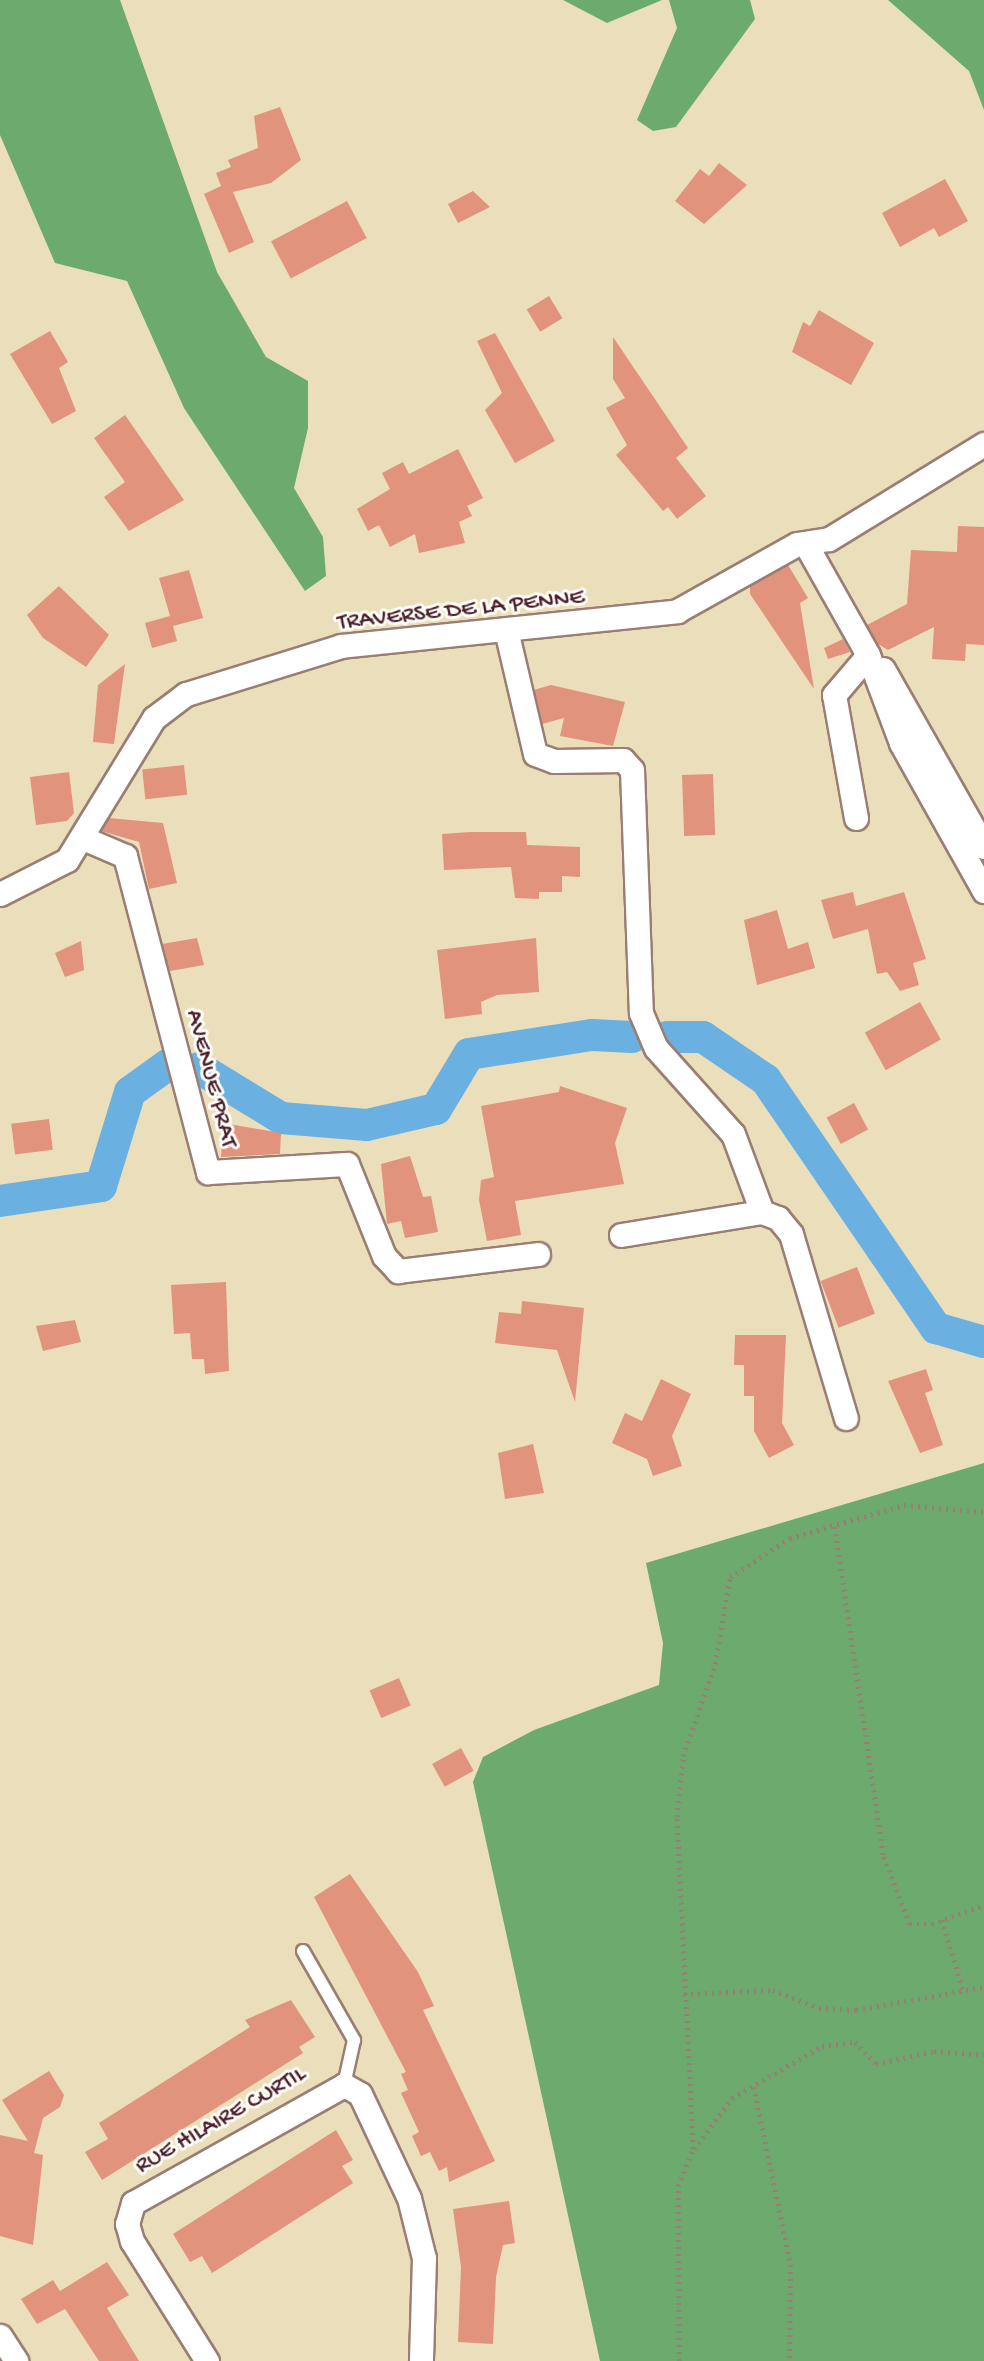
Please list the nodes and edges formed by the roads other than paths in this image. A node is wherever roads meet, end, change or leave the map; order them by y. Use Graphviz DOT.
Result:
graph roads {
  1 [pos="984,444"];
  2 [pos="806,543"];
  3 [pos="506,630"];
  4 [pos="868,655"];
  5 [pos="856,818"];
  6 [pos="83,838"];
  7 [pos="984,847"];
  8 [pos="984,891"];
  9 [pos="0,894"];
  10 [pos="762,1212"];
  11 [pos="621,1236"];
  12 [pos="538,1254"];
  13 [pos="846,1418"];
  14 [pos="303,1951"];
  15 [pos="344,2085"];
  16 [pos="0,2336"];
  17 [pos="16,2361"];
  18 [pos="207,2361"];
  19 [pos="421,2361"];
  1 -- 2 [label="street, TRAVERSE DE LA PENNE"];
  2 -- 3 [label="street, TRAVERSE DE LA PENNE"];
  2 -- 4 [label="street"];
  3 -- 6 [label="street, TRAVERSE DE LA PENNE"];
  3 -- 10 [label="street"];
  4 -- 5 [label="street"];
  4 -- 7 [label="street"];
  4 -- 8 [label="street"];
  6 -- 9 [label="street, TRAVERSE DE LA PENNE"];
  6 -- 12 [label="street, AVENUE PRAT"];
  10 -- 11 [label="street"];
  10 -- 13 [label="street"];
  14 -- 15 [label="lane"];
  15 -- 18 [label="street, RUE HILAIRE CURTIL"];
  15 -- 19 [label="street, RUE HILAIRE CURTIL"];
  16 -- 17 [label="street"];
}
